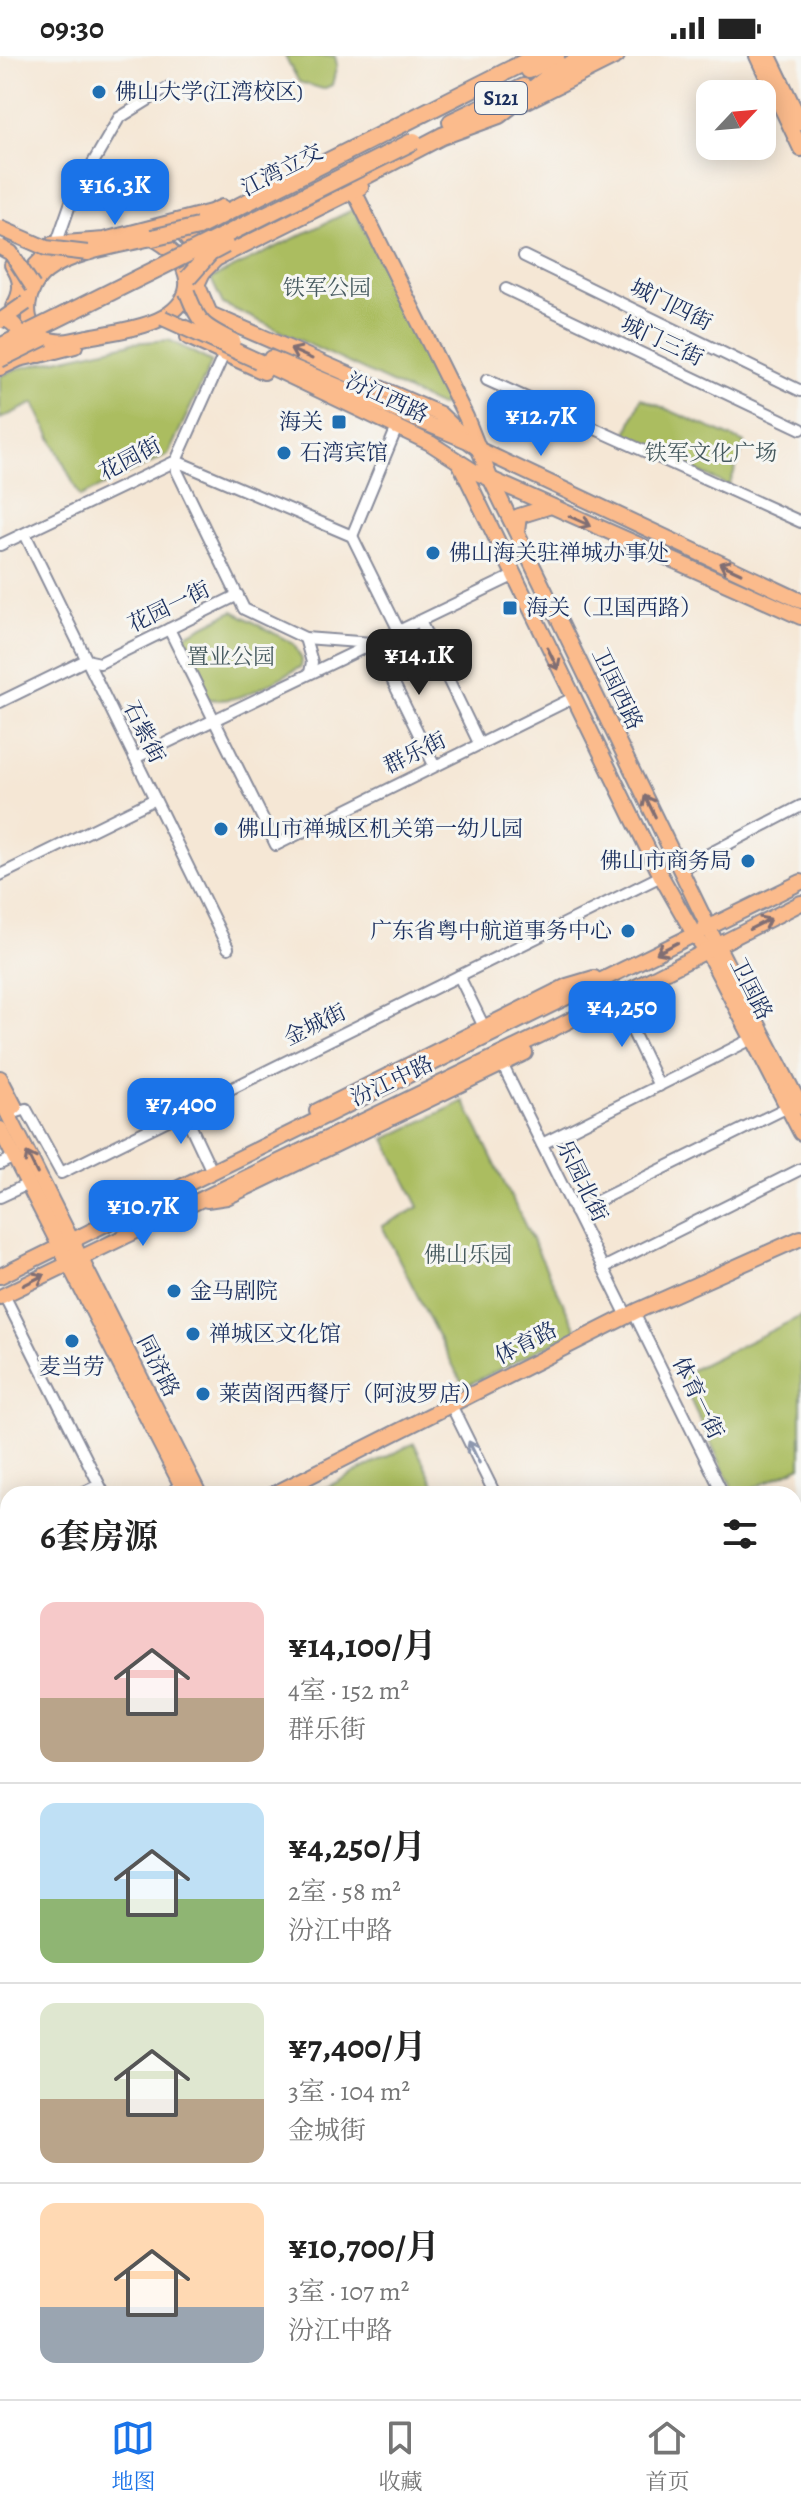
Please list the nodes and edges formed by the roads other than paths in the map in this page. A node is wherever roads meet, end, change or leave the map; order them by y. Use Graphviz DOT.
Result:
graph roads {
  1 [pos="527,56"];
  2 [pos="537,56"];
  3 [pos="588,56"];
  4 [pos="617,56"];
  5 [pos="757,56"];
  6 [pos="769,56"];
  7 [pos="556,64"];
  8 [pos="169,87"];
  9 [pos="499,115"];
  10 [pos="801,123"];
  11 [pos="414,135"];
  12 [pos="801,149"];
  13 [pos="356,186"];
  14 [pos="197,222"];
  15 [pos="170,224"];
  16 [pos="0,225"];
  17 [pos="152,238"];
  18 [pos="56,245"];
  19 [pos="0,247"];
  20 [pos="0,253"];
  21 [pos="88,253"];
  22 [pos="215,255"];
  23 [pos="524,256"];
  24 [pos="194,282"];
  25 [pos="27,287"];
  26 [pos="506,289"];
  27 [pos="26,303"];
  28 [pos="3,317"];
  29 [pos="164,322"];
  30 [pos="0,336"];
  31 [pos="45,338"];
  32 [pos="0,347"];
  33 [pos="224,354"];
  34 [pos="18,355"];
  35 [pos="40,355"];
  36 [pos="260,358"];
  37 [pos="0,360"];
  38 [pos="0,368"];
  39 [pos="340,371"];
  40 [pos="318,378"];
  41 [pos="487,380"];
  42 [pos="349,391"];
  43 [pos="801,391"];
  44 [pos="801,429"];
  45 [pos="399,431"];
  46 [pos="474,446"];
  47 [pos="176,461"];
  48 [pos="459,462"];
  49 [pos="467,478"];
  50 [pos="491,480"];
  51 [pos="548,507"];
  52 [pos="801,522"];
  53 [pos="517,532"];
  54 [pos="25,534"];
  55 [pos="352,536"];
  56 [pos="1,544"];
  57 [pos="513,576"];
  58 [pos="238,595"];
  59 [pos="799,595"];
  60 [pos="801,617"];
  61 [pos="420,621"];
  62 [pos="169,629"];
  63 [pos="399,631"];
  64 [pos="305,638"];
  65 [pos="334,640"];
  66 [pos="374,643"];
  67 [pos="86,660"];
  68 [pos="338,660"];
  69 [pos="310,673"];
  70 [pos="573,698"];
  71 [pos="0,702"];
  72 [pos="214,720"];
  73 [pos="479,743"];
  74 [pos="135,758"];
  75 [pos="434,765"];
  76 [pos="155,799"];
  77 [pos="801,806"];
  78 [pos="680,869"];
  79 [pos="801,874"];
  80 [pos="0,875"];
  81 [pos="661,876"];
  82 [pos="801,882"];
  83 [pos="801,903"];
  84 [pos="756,904"];
  85 [pos="708,927"];
  86 [pos="694,934"];
  87 [pos="228,948"];
  88 [pos="712,948"];
  89 [pos="625,970"];
  90 [pos="459,976"];
  91 [pos="616,997"];
  92 [pos="591,1010"];
  93 [pos="484,1027"];
  94 [pos="752,1039"];
  95 [pos="502,1064"];
  96 [pos="0,1078"];
  97 [pos="659,1086"];
  98 [pos="0,1098"];
  99 [pos="794,1107"];
  100 [pos="17,1112"];
  101 [pos="184,1112"];
  102 [pos="0,1129"];
  103 [pos="801,1133"];
  104 [pos="18,1135"];
  105 [pos="542,1144"];
  106 [pos="0,1148"];
  107 [pos="14,1157"];
  108 [pos="0,1164"];
  109 [pos="209,1165"];
  110 [pos="801,1169"];
  111 [pos="28,1184"];
  112 [pos="182,1187"];
  113 [pos="0,1197"];
  114 [pos="191,1203"];
  115 [pos="575,1212"];
  116 [pos="65,1243"];
  117 [pos="799,1243"];
  118 [pos="74,1261"];
  119 [pos="603,1268"];
  120 [pos="0,1276"];
  121 [pos="2,1296"];
  122 [pos="632,1318"];
  123 [pos="112,1324"];
  124 [pos="454,1411"];
  125 [pos="199,1478"];
  126 [pos="99,1486"];
  127 [pos="177,1486"];
  128 [pos="195,1486"];
  129 [pos="199,1486"];
  130 [pos="204,1486"];
  131 [pos="290,1486"];
  132 [pos="305,1486"];
  133 [pos="491,1486"];
  134 [pos="719,1486"];
  1 -- 14 [label="main road"];
  2 -- 14 [label="highway"];
  3 -- 7 [label="highway, S121"];
  4 -- 9 [label="main road"];
  5 -- 12 [label="main road"];
  6 -- 10 [label="main road"];
  7 -- 9 [label="highway"];
  7 -- 11 [label="highway, S121"];
  8 -- 18 [label="street"];
  9 -- 13 [label="highway"];
  11 -- 30 [label="highway, 江湾立交 / S121"];
  11 -- 32 [label="highway, S121, bridge"];
  13 -- 22 [label="highway, bridge"];
  13 -- 46 [label="main road, 卫国西路"];
  14 -- 15 [label="main road"];
  14 -- 17 [label="highway, bridge"];
  14 -- 22 [label="highway, bridge"];
  15 -- 18 [label="main road"];
  15 -- 24 [label="main road"];
  16 -- 18 [label="main road"];
  16 -- 21 [label="main road, bridge"];
  17 -- 21 [label="main road"];
  17 -- 24 [label="main road, bridge"];
  18 -- 25 [label="main road"];
  19 -- 25 [label="main road, bridge"];
  20 -- 25 [label="main road"];
  21 -- 25 [label="main road"];
  22 -- 24 [label="highway, bridge"];
  23 -- 43 [label="street, 城门四街"];
  24 -- 29 [label="main road"];
  24 -- 36 [label="main road, bridge"];
  39 -- 24 [label="main road, one-way"];
  25 -- 27 [label="main road, bridge"];
  25 -- 28 [label="main road"];
  26 -- 44 [label="street, 城门三街"];
  27 -- 28 [label="main road, bridge"];
  27 -- 31 [label="main road, bridge"];
  28 -- 34 [label="main road, bridge"];
  28 -- 35 [label="main road"];
  29 -- 31 [label="main road"];
  29 -- 33 [label="main road"];
  29 -- 35 [label="main road"];
  29 -- 36 [label="main road, bridge"];
  31 -- 34 [label="main road, bridge"];
  33 -- 45 [label="main road"];
  33 -- 47 [label="street, 花园街"];
  34 -- 35 [label="main road"];
  34 -- 37 [label="main road, bridge"];
  34 -- 38 [label="main road"];
  36 -- 40 [label="main road, 汾江西路"];
  36 -- 45 [label="main road, 汾江西路"];
  39 -- 40 [label="main road"];
  39 -- 42 [label="main road"];
  39 -- 46 [label="main road"];
  40 -- 42 [label="main road, 汾江西路"];
  41 -- 52 [label="street"];
  42 -- 46 [label="main road, 汾江西路"];
  45 -- 48 [label="main road, 汾江西路"];
  45 -- 49 [label="main road"];
  45 -- 55 [label="street"];
  46 -- 48 [label="main road"];
  46 -- 50 [label="main road, 卫国西路"];
  59 -- 46 [label="main road, 汾江西路, one-way"];
  47 -- 54 [label="street, 花园街"];
  47 -- 55 [label="street"];
  47 -- 58 [label="street"];
  48 -- 49 [label="main road, 卫国西路"];
  48 -- 50 [label="main road, 汾江西路"];
  49 -- 57 [label="main road, 卫国西路"];
  50 -- 51 [label="main road, 汾江西路"];
  50 -- 53 [label="main road, 卫国西路"];
  51 -- 53 [label="main road"];
  51 -- 60 [label="main road, 汾江西路, one-way"];
  78 -- 53 [label="main road, 卫国西路, one-way"];
  54 -- 56 [label="street, 花园街"];
  54 -- 67 [label="street, 石紫街"];
  55 -- 63 [label="street"];
  57 -- 61 [label="street, 花园一街"];
  57 -- 70 [label="main road, 卫国西路, one-way"];
  58 -- 62 [label="street, 花园一街"];
  58 -- 64 [label="street, 花园一街"];
  61 -- 63 [label="street, 花园一街"];
  61 -- 73 [label="street"];
  62 -- 67 [label="street, 花园一街"];
  62 -- 72 [label="street"];
  63 -- 66 [label="street, 花园一街"];
  64 -- 65 [label="street, 花园一街"];
  64 -- 69 [label="street"];
  65 -- 66 [label="street, 花园一街"];
  65 -- 68 [label="street"];
  66 -- 68 [label="street"];
  66 -- 75 [label="street"];
  67 -- 71 [label="street, 花园一街"];
  67 -- 74 [label="street, 石紫街"];
  68 -- 69 [label="street"];
  69 -- 72 [label="street"];
  70 -- 73 [label="street, 群乐街"];
  70 -- 81 [label="main road, 卫国西路"];
  72 -- 74 [label="street"];
  72 -- 75 [label="street, 群乐街"];
  73 -- 75 [label="street, 群乐街"];
  74 -- 76 [label="street, 石紫街"];
  76 -- 80 [label="street"];
  76 -- 87 [label="street, 石紫街"];
  77 -- 78 [label="street"];
  78 -- 85 [label="main road, 卫国西路"];
  79 -- 84 [label="main road"];
  81 -- 86 [label="main road, 卫国西路"];
  81 -- 90 [label="street, 金城街"];
  82 -- 84 [label="main road, 汾江中路"];
  88 -- 83 [label="main road, 汾江中路, one-way"];
  84 -- 85 [label="main road, 汾江中路"];
  85 -- 86 [label="main road, 汾江中路"];
  85 -- 88 [label="main road, 卫国西路"];
  86 -- 88 [label="main road, 卫国西路"];
  86 -- 89 [label="main road, 汾江中路, one-way"];
  88 -- 91 [label="main road, 汾江中路"];
  88 -- 94 [label="main road, 卫国路"];
  88 -- 99 [label="main road, 卫国路"];
  89 -- 93 [label="main road"];
  89 -- 112 [label="main road, 汾江中路"];
  90 -- 93 [label="street"];
  90 -- 101 [label="street, 金城街"];
  91 -- 92 [label="main road, 汾江中路"];
  91 -- 97 [label="street"];
  92 -- 95 [label="main road"];
  92 -- 114 [label="main road, 汾江中路"];
  93 -- 109 [label="main road"];
  94 -- 97 [label="street"];
  94 -- 99 [label="main road, 卫国路"];
  95 -- 105 [label="street, 乐园北街"];
  95 -- 114 [label="main road"];
  96 -- 100 [label="main road"];
  97 -- 105 [label="street"];
  98 -- 104 [label="main road"];
  99 -- 103 [label="main road, 卫国路"];
  99 -- 115 [label="street"];
  100 -- 101 [label="street, 金城街"];
  100 -- 104 [label="main road"];
  101 -- 109 [label="street"];
  102 -- 107 [label="main road"];
  116 -- 104 [label="main road, one-way"];
  105 -- 115 [label="street, 乐园北街"];
  106 -- 107 [label="main road"];
  107 -- 108 [label="street"];
  107 -- 111 [label="main road"];
  109 -- 112 [label="main road"];
  110 -- 119 [label="street"];
  111 -- 113 [label="street"];
  111 -- 116 [label="main road"];
  112 -- 116 [label="main road, 汾江中路"];
  114 -- 118 [label="main road, 汾江中路"];
  115 -- 119 [label="street, 乐园北街"];
  116 -- 118 [label="main road"];
  116 -- 120 [label="main road, 汾江中路"];
  117 -- 122 [label="main road, 体育路"];
  121 -- 118 [label="main road, 汾江中路, one-way"];
  118 -- 123 [label="main road, 同济路"];
  118 -- 127 [label="main road, 同济路"];
  119 -- 122 [label="street, 乐园北街"];
  121 -- 126 [label="street"];
  122 -- 124 [label="main road, 体育路"];
  122 -- 131 [label="main road, 体育路"];
  122 -- 134 [label="street, 体育一街"];
  123 -- 125 [label="main road"];
  123 -- 128 [label="main road, 同济路"];
  124 -- 132 [label="main road, 体育路"];
  133 -- 124 [label="street, one-way"];
  125 -- 129 [label="main road"];
  125 -- 130 [label="main road"];
}
